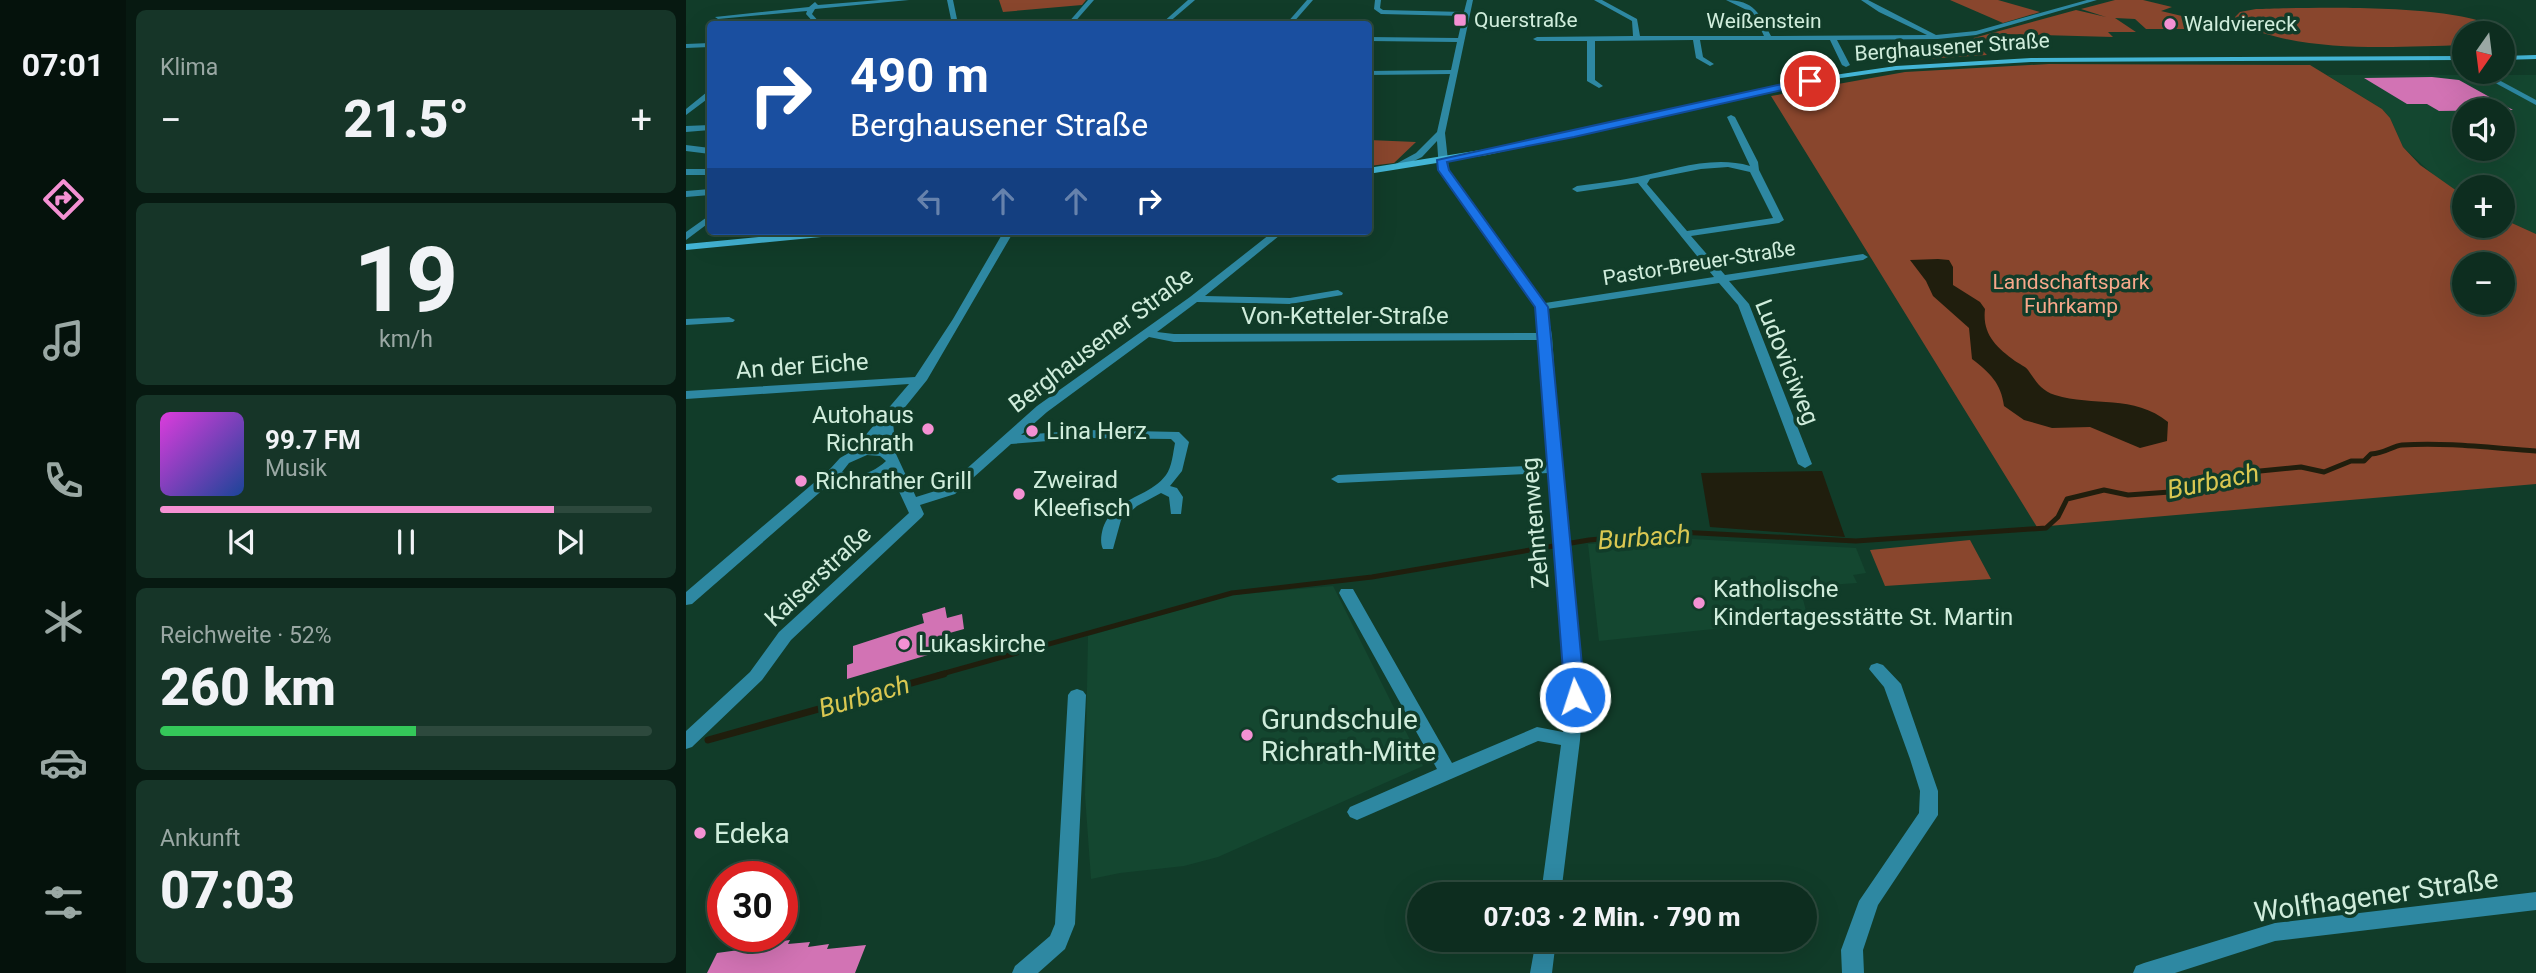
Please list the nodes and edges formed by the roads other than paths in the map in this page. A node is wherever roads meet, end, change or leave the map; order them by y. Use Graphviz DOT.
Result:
graph roads {
  1 [pos="819,0"];
  2 [pos="906,0"];
  3 [pos="950,0"];
  4 [pos="1091,0"];
  5 [pos="1192,0"];
  6 [pos="1310,0"];
  7 [pos="1378,0"];
  8 [pos="1470,0"];
  9 [pos="1597,0"];
  10 [pos="1728,0"];
  11 [pos="1864,0"];
  12 [pos="2088,1"];
  13 [pos="811,8"];
  14 [pos="1468,14"];
  15 [pos="719,17"];
  16 [pos="813,21"];
  17 [pos="954,21"];
  18 [pos="1073,21"];
  19 [pos="1168,21"];
  20 [pos="1292,21"];
  21 [pos="1938,37"];
  22 [pos="1696,38"];
  23 [pos="1769,38"];
  24 [pos="1833,38"];
  25 [pos="1372,39"];
  26 [pos="1538,39"];
  27 [pos="1591,39"];
  28 [pos="1637,39"];
  29 [pos="1461,40"];
  30 [pos="707,45"];
  31 [pos="686,46"];
  32 [pos="2536,57"];
  33 [pos="2452,58"];
  34 [pos="2515,58"];
  35 [pos="1710,64"];
  36 [pos="1846,65"];
  37 [pos="1455,72"];
  38 [pos="1372,73"];
  39 [pos="2501,84"];
  40 [pos="1599,86"];
  41 [pos="707,96"];
  42 [pos="2536,103"];
  43 [pos="686,113"];
  44 [pos="1731,117"];
  45 [pos="707,128"];
  46 [pos="686,129"];
  47 [pos="1441,133"];
  48 [pos="686,148"];
  49 [pos="707,151"];
  50 [pos="1442,160"];
  51 [pos="1395,167"];
  52 [pos="1372,170"];
  53 [pos="1754,170"];
  54 [pos="686,172"];
  55 [pos="707,172"];
  56 [pos="1643,179"];
  57 [pos="1577,189"];
  58 [pos="707,192"];
  59 [pos="686,194"];
  60 [pos="707,220"];
  61 [pos="1686,234"];
  62 [pos="810,235"];
  63 [pos="1008,235"];
  64 [pos="1275,235"];
  65 [pos="686,237"];
  66 [pos="686,247"];
  67 [pos="1863,257"];
  68 [pos="1724,279"];
  69 [pos="1338,293"];
  70 [pos="1194,299"];
  71 [pos="1541,307"];
  72 [pos="729,320"];
  73 [pos="686,322"];
  74 [pos="1145,333"];
  75 [pos="1546,336"];
  76 [pos="921,380"];
  77 [pos="686,395"];
  78 [pos="887,423"];
  79 [pos="1007,440"];
  80 [pos="857,454"];
  81 [pos="891,458"];
  82 [pos="1805,464"];
  83 [pos="1554,469"];
  84 [pos="835,472"];
  85 [pos="869,477"];
  86 [pos="1338,479"];
  87 [pos="1161,489"];
  88 [pos="909,496"];
  89 [pos="1176,511"];
  90 [pos="1108,546"];
  91 [pos="1348,593"];
  92 [pos="686,600"];
  93 [pos="1877,669"];
  94 [pos="1077,695"];
  95 [pos="1571,740"];
  96 [pos="686,742"];
  97 [pos="1447,771"];
  98 [pos="1357,812"];
  99 [pos="1553,882"];
  100 [pos="2536,901"];
  101 [pos="1544,952"];
  102 [pos="1023,973"];
  103 [pos="1541,973"];
  104 [pos="1853,973"];
  105 [pos="2144,973"];
  1 -- 13 [label="street"];
  2 -- 13 [label="street"];
  3 -- 17 [label="street"];
  4 -- 18 [label="street"];
  5 -- 19 [label="street"];
  6 -- 20 [label="street"];
  7 -- 14 [label="street"];
  8 -- 14 [label="street"];
  9 -- 28 [label="street"];
  10 -- 23 [label="street"];
  11 -- 21 [label="street"];
  12 -- 21 [label="street, Weißenstein"];
  13 -- 15 [label="street"];
  13 -- 16 [label="street"];
  14 -- 29 [label="street"];
  21 -- 24 [label="street, Weißenstein"];
  22 -- 23 [label="street, Weißenstein"];
  22 -- 28 [label="street, Weißenstein"];
  22 -- 35 [label="street, Weißenstein"];
  23 -- 24 [label="street, Weißenstein"];
  24 -- 36 [label="street, Weißenstein"];
  25 -- 29 [label="street"];
  26 -- 27 [label="street, Weißenstein"];
  27 -- 28 [label="street, Weißenstein"];
  27 -- 40 [label="street"];
  29 -- 37 [label="street"];
  30 -- 31 [label="street"];
  32 -- 34 [label="main road"];
  33 -- 50 [label="main road, Berghausener Straße"];
  37 -- 38 [label="street"];
  37 -- 47 [label="street"];
  39 -- 42 [label="street"];
  41 -- 43 [label="street"];
  44 -- 53 [label="street"];
  45 -- 46 [label="street"];
  47 -- 50 [label="street"];
  47 -- 51 [label="street"];
  48 -- 49 [label="street"];
  50 -- 51 [label="main road, Berghausener Straße"];
  50 -- 71 [label="street, Zehntenweg"];
  51 -- 52 [label="main road, Berghausener Straße"];
  53 -- 56 [label="street"];
  53 -- 61 [label="street"];
  54 -- 55 [label="street"];
  56 -- 57 [label="street"];
  56 -- 61 [label="street, Ludoviciweg"];
  58 -- 59 [label="street"];
  60 -- 65 [label="street"];
  61 -- 68 [label="street, Ludoviciweg"];
  62 -- 66 [label="main road"];
  63 -- 76 [label="street"];
  64 -- 70 [label="street, Berghausener Straße"];
  67 -- 68 [label="street, Pastor-Breuer-Straße"];
  68 -- 71 [label="street, Pastor-Breuer-Straße"];
  68 -- 82 [label="street, Ludoviciweg"];
  69 -- 70 [label="street"];
  70 -- 74 [label="street, Berghausener Straße"];
  71 -- 75 [label="street, Zehntenweg"];
  72 -- 73 [label="street"];
  74 -- 75 [label="street, Von-Ketteler-Straße"];
  74 -- 79 [label="street, Berghausener Straße"];
  75 -- 83 [label="street, Zehntenweg"];
  76 -- 77 [label="street, An der Eiche"];
  76 -- 78 [label="street"];
  78 -- 80 [label="street"];
  78 -- 81 [label="street"];
  79 -- 87 [label="street"];
  79 -- 88 [label="street, Berghausener Straße"];
  80 -- 81 [label="street"];
  80 -- 84 [label="street"];
  81 -- 85 [label="street"];
  81 -- 88 [label="street"];
  83 -- 86 [label="street"];
  83 -- 95 [label="street, Zehntenweg"];
  84 -- 85 [label="street"];
  84 -- 92 [label="street"];
  85 -- 88 [label="street"];
  87 -- 89 [label="street"];
  87 -- 90 [label="street"];
  88 -- 96 [label="street, Kaiserstraße"];
  91 -- 97 [label="street"];
  93 -- 104 [label="street"];
  94 -- 102 [label="street"];
  95 -- 97 [label="street"];
  95 -- 99 [label="street, Zehntenweg"];
  97 -- 98 [label="street"];
  100 -- 105 [label="street, Wolfhagener Straße"];
  101 -- 103 [label="street"];
}
